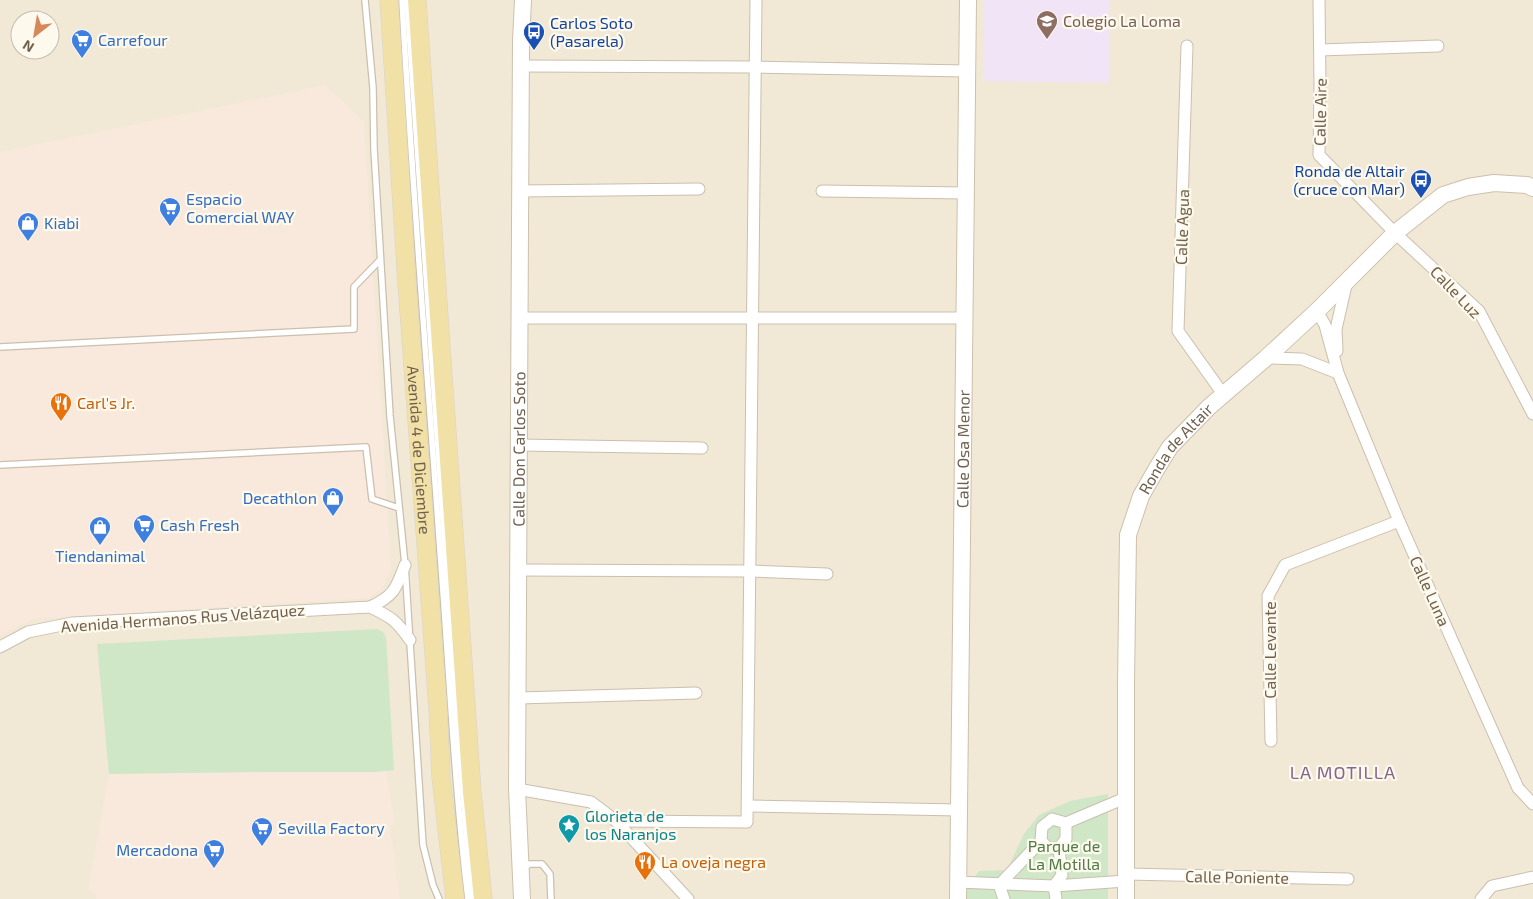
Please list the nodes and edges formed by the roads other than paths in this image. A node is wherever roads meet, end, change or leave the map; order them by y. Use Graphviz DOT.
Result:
graph roads {
  1 [pos="364,0"];
  2 [pos="388,0"];
  3 [pos="402,0"];
  4 [pos="407,0"];
  5 [pos="417,0"];
  6 [pos="523,0"];
  7 [pos="756,0"];
  8 [pos="968,0"];
  9 [pos="1319,0"];
  10 [pos="1187,46"];
  11 [pos="1438,46"];
  12 [pos="1320,50"];
  13 [pos="522,66"];
  14 [pos="755,67"];
  15 [pos="967,71"];
  16 [pos="1531,184"];
  17 [pos="700,189"];
  18 [pos="521,191"];
  19 [pos="822,191"];
  20 [pos="966,193"];
  21 [pos="1395,233"];
  22 [pos="380,260"];
  23 [pos="1348,281"];
  24 [pos="1317,311"];
  25 [pos="520,318"];
  26 [pos="964,318"];
  27 [pos="752,319"];
  28 [pos="0,346"];
  29 [pos="1266,358"];
  30 [pos="1338,373"];
  31 [pos="1223,394"];
  32 [pos="1533,414"];
  33 [pos="519,445"];
  34 [pos="702,448"];
  35 [pos="0,465"];
  36 [pos="399,508"];
  37 [pos="1399,521"];
  38 [pos="405,565"];
  39 [pos="518,570"];
  40 [pos="750,571"];
  41 [pos="827,574"];
  42 [pos="370,607"];
  43 [pos="410,640"];
  44 [pos="0,647"];
  45 [pos="696,693"];
  46 [pos="518,698"];
  47 [pos="1270,741"];
  48 [pos="517,789"];
  49 [pos="1125,798"];
  50 [pos="1533,804"];
  51 [pos="748,806"];
  52 [pos="959,810"];
  53 [pos="616,821"];
  54 [pos="1066,823"];
  55 [pos="1041,841"];
  56 [pos="1059,848"];
  57 [pos="520,873"];
  58 [pos="1533,877"];
  59 [pos="1127,878"];
  60 [pos="1348,879"];
  61 [pos="958,882"];
  62 [pos="999,885"];
  63 [pos="1054,886"];
  64 [pos="439,899"];
  65 [pos="455,899"];
  66 [pos="468,899"];
  67 [pos="472,899"];
  68 [pos="483,899"];
  69 [pos="522,899"];
  70 [pos="551,899"];
  71 [pos="688,899"];
  72 [pos="958,899"];
  73 [pos="1004,899"];
  74 [pos="1056,899"];
  75 [pos="1126,899"];
  76 [pos="1481,899"];
  1 -- 22 [label="lane"];
  2 -- 65 [label="main road, Avenida 4 de Diciembre"];
  3 -- 66 [label="lane"];
  4 -- 67 [label="lane"];
  5 -- 68 [label="main road, Avenida 4 de Diciembre"];
  6 -- 13 [label="street, Calle Don Carlos Soto"];
  7 -- 14 [label="street"];
  8 -- 15 [label="street, Calle Osa Menor"];
  9 -- 12 [label="street, Calle Aire"];
  10 -- 31 [label="street, Calle Agua"];
  11 -- 12 [label="street"];
  12 -- 21 [label="street, Calle Aire"];
  13 -- 14 [label="street"];
  13 -- 18 [label="street, Calle Don Carlos Soto"];
  14 -- 15 [label="street"];
  14 -- 27 [label="street"];
  15 -- 20 [label="street, Calle Osa Menor"];
  16 -- 21 [label="street, Ronda de Altair"];
  17 -- 18 [label="street"];
  18 -- 25 [label="street, Calle Don Carlos Soto"];
  19 -- 20 [label="street"];
  20 -- 26 [label="street, Calle Osa Menor"];
  21 -- 23 [label="street, Ronda de Altair"];
  21 -- 32 [label="street, Calle Luz"];
  22 -- 28 [label="lane"];
  22 -- 36 [label="lane"];
  23 -- 24 [label="street, Ronda de Altair"];
  23 -- 30 [label="street, Calle Luna"];
  24 -- 29 [label="street, Ronda de Altair"];
  24 -- 30 [label="street, Calle Luna"];
  25 -- 27 [label="street"];
  25 -- 33 [label="street, Calle Don Carlos Soto"];
  26 -- 27 [label="street"];
  26 -- 52 [label="street, Calle Osa Menor"];
  27 -- 40 [label="street"];
  29 -- 30 [label="street"];
  29 -- 31 [label="street, Ronda de Altair"];
  30 -- 37 [label="street, Calle Luna"];
  31 -- 49 [label="street, Ronda de Altair"];
  33 -- 34 [label="street"];
  33 -- 39 [label="street, Calle Don Carlos Soto"];
  35 -- 36 [label="lane"];
  36 -- 38 [label="lane"];
  37 -- 47 [label="street, Calle Levante"];
  37 -- 50 [label="street, Calle Luna"];
  38 -- 42 [label="street, Avenida Hermanos Rus Velázquez"];
  38 -- 43 [label="lane"];
  39 -- 40 [label="street"];
  39 -- 46 [label="street, Calle Don Carlos Soto"];
  40 -- 41 [label="street"];
  40 -- 51 [label="street"];
  42 -- 43 [label="street"];
  42 -- 44 [label="street, Avenida Hermanos Rus Velázquez"];
  43 -- 64 [label="lane"];
  45 -- 46 [label="street"];
  46 -- 48 [label="street, Calle Don Carlos Soto"];
  48 -- 53 [label="street"];
  48 -- 57 [label="street, Calle Don Carlos Soto"];
  49 -- 54 [label="street"];
  49 -- 59 [label="street, Ronda de Altair"];
  51 -- 52 [label="street"];
  51 -- 53 [label="street"];
  52 -- 61 [label="street, Calle Osa Menor"];
  53 -- 71 [label="street"];
  54 -- 55 [label="street"];
  54 -- 56 [label="street"];
  55 -- 56 [label="street"];
  55 -- 62 [label="street"];
  56 -- 63 [label="street"];
  57 -- 69 [label="street, Calle Don Carlos Soto"];
  57 -- 70 [label="lane"];
  58 -- 76 [label="street"];
  59 -- 60 [label="street, Calle Poniente"];
  59 -- 63 [label="street, Calle Poniente"];
  59 -- 75 [label="street, Ronda de Altair"];
  61 -- 62 [label="street, Calle Poniente"];
  61 -- 72 [label="street, Calle Osa Menor"];
  62 -- 63 [label="street, Calle Poniente"];
  62 -- 73 [label="street"];
  63 -- 74 [label="street"];
}
